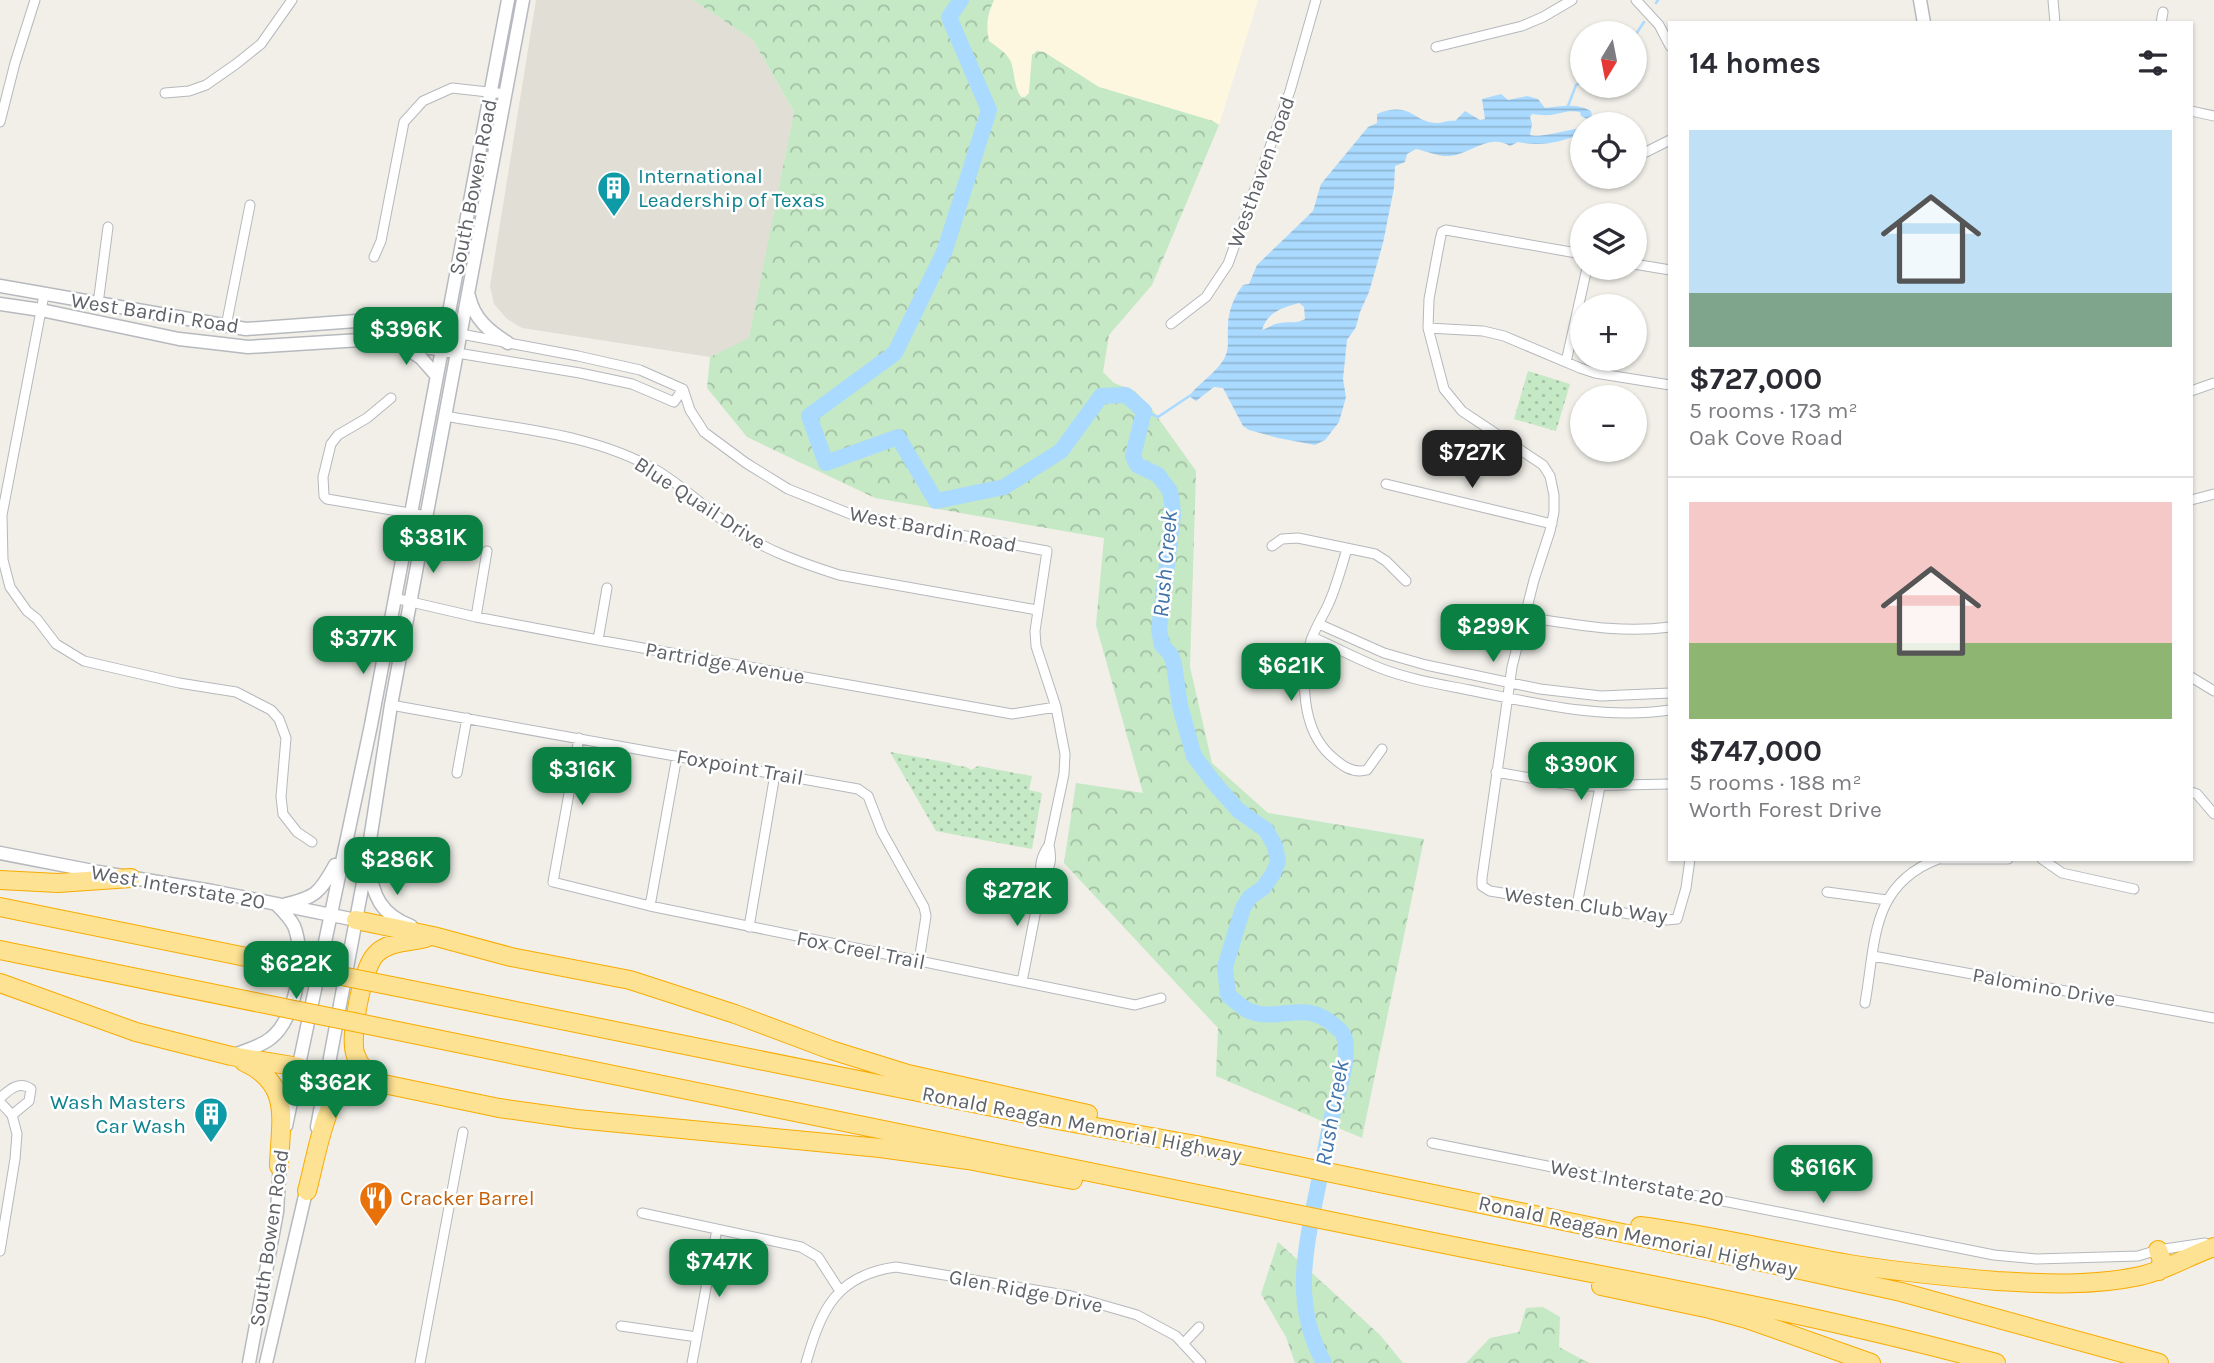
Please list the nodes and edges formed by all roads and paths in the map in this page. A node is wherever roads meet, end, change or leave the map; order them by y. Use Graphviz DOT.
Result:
graph roads {
  1 [pos="35,0"];
  2 [pos="292,0"];
  3 [pos="508,0"];
  4 [pos="523,0"];
  5 [pos="1316,0"];
  6 [pos="1572,0"];
  7 [pos="1636,0"];
  8 [pos="1920,0"];
  9 [pos="2053,0"];
  10 [pos="2163,12"];
  11 [pos="1924,21"];
  12 [pos="2054,21"];
  13 [pos="2161,21"];
  14 [pos="1668,42"];
  15 [pos="1436,47"];
  16 [pos="491,92"];
  17 [pos="165,93"];
  18 [pos="506,94"];
  19 [pos="2193,111"];
  20 [pos="2214,116"];
  21 [pos="0,122"];
  22 [pos="1668,140"];
  23 [pos="1647,151"];
  24 [pos="250,205"];
  25 [pos="108,227"];
  26 [pos="1570,252"];
  27 [pos="374,257"];
  28 [pos="1647,266"];
  29 [pos="1668,270"];
  30 [pos="1584,280"];
  31 [pos="0,286"];
  32 [pos="468,292"];
  33 [pos="44,295"];
  34 [pos="0,304"];
  35 [pos="99,304"];
  36 [pos="41,310"];
  37 [pos="1171,324"];
  38 [pos="226,326"];
  39 [pos="1428,328"];
  40 [pos="446,331"];
  41 [pos="461,334"];
  42 [pos="388,340"];
  43 [pos="508,343"];
  44 [pos="441,350"];
  45 [pos="457,353"];
  46 [pos="1566,362"];
  47 [pos="436,375"];
  48 [pos="2214,383"];
  49 [pos="1668,384"];
  50 [pos="683,389"];
  51 [pos="2193,390"];
  52 [pos="391,398"];
  53 [pos="445,416"];
  54 [pos="1387,484"];
  55 [pos="2214,494"];
  56 [pos="2193,499"];
  57 [pos="411,513"];
  58 [pos="427,516"];
  59 [pos="1552,524"];
  60 [pos="1272,547"];
  61 [pos="1347,550"];
  62 [pos="487,551"];
  63 [pos="1406,581"];
  64 [pos="607,588"];
  65 [pos="394,598"];
  66 [pos="411,601"];
  67 [pos="1037,610"];
  68 [pos="476,617"];
  69 [pos="1525,617"];
  70 [pos="1319,624"];
  71 [pos="1668,627"];
  72 [pos="1312,637"];
  73 [pos="598,640"];
  74 [pos="2193,678"];
  75 [pos="1510,682"];
  76 [pos="2214,691"];
  77 [pos="1668,693"];
  78 [pos="1508,698"];
  79 [pos="391,705"];
  80 [pos="1056,707"];
  81 [pos="1668,710"];
  82 [pos="467,718"];
  83 [pos="579,738"];
  84 [pos="1382,749"];
  85 [pos="677,756"];
  86 [pos="1496,772"];
  87 [pos="457,773"];
  88 [pos="775,774"];
  89 [pos="1668,785"];
  90 [pos="1600,787"];
  91 [pos="2193,793"];
  92 [pos="2214,814"];
  93 [pos="312,842"];
  94 [pos="368,852"];
  95 [pos="0,853"];
  96 [pos="342,853"];
  97 [pos="1690,861"];
  98 [pos="1936,861"];
  99 [pos="2045,861"];
  100 [pos="131,878"];
  101 [pos="0,880"];
  102 [pos="2134,889"];
  103 [pos="1827,892"];
  104 [pos="1887,900"];
  105 [pos="279,905"];
  106 [pos="1577,905"];
  107 [pos="649,906"];
  108 [pos="0,907"];
  109 [pos="330,915"];
  110 [pos="356,920"];
  111 [pos="749,927"];
  112 [pos="433,936"];
  113 [pos="0,950"];
  114 [pos="1874,956"];
  115 [pos="919,961"];
  116 [pos="1021,982"];
  117 [pos="0,984"];
  118 [pos="1161,998"];
  119 [pos="1865,1003"];
  120 [pos="2214,1018"];
  121 [pos="231,1056"];
  122 [pos="299,1067"];
  123 [pos="326,1072"];
  124 [pos="377,1083"];
  125 [pos="400,1088"];
  126 [pos="0,1100"];
  127 [pos="12,1115"];
  128 [pos="463,1132"];
  129 [pos="1433,1143"];
  130 [pos="1196,1145"];
  131 [pos="279,1166"];
  132 [pos="307,1191"];
  133 [pos="1229,1200"];
  134 [pos="642,1213"];
  135 [pos="1537,1214"];
  136 [pos="717,1229"];
  137 [pos="1449,1245"];
  138 [pos="2214,1245"];
  139 [pos="2158,1250"];
  140 [pos="0,1251"];
  141 [pos="2159,1271"];
  142 [pos="840,1291"];
  143 [pos="261,1300"];
  144 [pos="280,1300"];
  145 [pos="621,1326"];
  146 [pos="1199,1326"];
  147 [pos="697,1337"];
  148 [pos="1183,1344"];
  149 [pos="249,1363"];
  150 [pos="266,1363"];
  151 [pos="420,1363"];
  152 [pos="692,1363"];
  153 [pos="806,1363"];
  154 [pos="1201,1363"];
  155 [pos="1871,1363"];
  156 [pos="1996,1363"];
  157 [pos="2159,1363"];
  1 -- 21 [label="street"];
  2 -- 17 [label="street"];
  3 -- 16 [label="main road, South Bowen Road"];
  4 -- 18 [label="main road, South Bowen Road"];
  5 -- 37 [label="street, Westhaven Road"];
  6 -- 15 [label="street"];
  7 -- 14 [label="street"];
  8 -- 11 [label="main road"];
  9 -- 12 [label="street"];
  10 -- 13 [label="street"];
  16 -- 18 [label="street"];
  16 -- 27 [label="street"];
  16 -- 40 [label="main road, South Bowen Road"];
  18 -- 32 [label="main road, South Bowen Road"];
  19 -- 20 [label="street"];
  22 -- 23 [label="street"];
  24 -- 38 [label="street"];
  25 -- 35 [label="street"];
  26 -- 39 [label="street"];
  28 -- 29 [label="street"];
  30 -- 46 [label="street"];
  31 -- 33 [label="main road, West Bardin Road"];
  32 -- 41 [label="main road, South Bowen Road"];
  32 -- 43 [label="main road"];
  33 -- 35 [label="main road, West Bardin Road"];
  33 -- 36 [label="street"];
  34 -- 36 [label="main road, West Bardin Road"];
  35 -- 38 [label="main road, West Bardin Road"];
  36 -- 42 [label="main road, West Bardin Road"];
  36 -- 93 [label="street"];
  38 -- 40 [label="main road, West Bardin Road"];
  39 -- 46 [label="street"];
  39 -- 59 [label="street"];
  40 -- 41 [label="main road, West Bardin Road"];
  40 -- 44 [label="main road, South Bowen Road"];
  41 -- 43 [label="street, West Bardin Road"];
  41 -- 45 [label="main road, South Bowen Road"];
  42 -- 44 [label="main road, West Bardin Road"];
  42 -- 47 [label="main road"];
  43 -- 50 [label="street, West Bardin Road"];
  44 -- 45 [label="main road, West Bardin Road"];
  44 -- 47 [label="main road, South Bowen Road"];
  45 -- 50 [label="street, West Bardin Road"];
  45 -- 53 [label="main road, South Bowen Road"];
  46 -- 49 [label="street"];
  47 -- 57 [label="main road, South Bowen Road"];
  48 -- 51 [label="street"];
  50 -- 67 [label="street, West Bardin Road"];
  52 -- 57 [label="street"];
  53 -- 58 [label="main road, South Bowen Road"];
  53 -- 67 [label="street, Blue Quail Drive"];
  54 -- 59 [label="street"];
  55 -- 56 [label="street"];
  57 -- 58 [label="street"];
  57 -- 65 [label="main road, South Bowen Road"];
  58 -- 66 [label="main road, South Bowen Road"];
  59 -- 69 [label="street"];
  60 -- 61 [label="street"];
  61 -- 63 [label="street"];
  61 -- 70 [label="street"];
  62 -- 68 [label="street"];
  64 -- 73 [label="street"];
  65 -- 66 [label="street, Partridge Avenue"];
  65 -- 96 [label="main road, South Bowen Road"];
  66 -- 68 [label="street, Partridge Avenue"];
  66 -- 79 [label="main road, South Bowen Road"];
  67 -- 80 [label="street"];
  68 -- 73 [label="street, Partridge Avenue"];
  69 -- 71 [label="street"];
  69 -- 75 [label="street"];
  70 -- 72 [label="street"];
  70 -- 75 [label="street"];
  72 -- 78 [label="street"];
  72 -- 84 [label="street"];
  73 -- 80 [label="street, Partridge Avenue"];
  74 -- 76 [label="street"];
  75 -- 77 [label="street"];
  75 -- 78 [label="street"];
  78 -- 81 [label="street"];
  78 -- 86 [label="street"];
  79 -- 82 [label="street, Foxpoint Trail"];
  79 -- 94 [label="main road, South Bowen Road"];
  80 -- 116 [label="street"];
  82 -- 83 [label="street, Foxpoint Trail"];
  82 -- 87 [label="street"];
  83 -- 85 [label="street, Foxpoint Trail"];
  83 -- 107 [label="street, Fox Creel Trail"];
  85 -- 88 [label="street, Foxpoint Trail"];
  85 -- 107 [label="street"];
  86 -- 90 [label="street"];
  86 -- 106 [label="street, Westen Club Way"];
  88 -- 111 [label="street"];
  88 -- 115 [label="street, Foxpoint Trail"];
  89 -- 90 [label="street"];
  90 -- 106 [label="street"];
  91 -- 92 [label="street"];
  94 -- 110 [label="main road, South Bowen Road"];
  94 -- 112 [label="main road"];
  95 -- 100 [label="main road, West Interstate 20"];
  96 -- 105 [label="main road"];
  96 -- 109 [label="main road, South Bowen Road"];
  97 -- 106 [label="street, Westen Club Way"];
  98 -- 104 [label="street"];
  99 -- 102 [label="street"];
  100 -- 101 [label="highway"];
  100 -- 105 [label="main road, West Interstate 20"];
  103 -- 104 [label="street"];
  104 -- 114 [label="street"];
  105 -- 109 [label="main road, West Interstate 20"];
  105 -- 121 [label="main road"];
  107 -- 111 [label="street, Fox Creel Trail"];
  108 -- 130 [label="highway, Ronald Reagan Memorial Highway, bridge"];
  109 -- 110 [label="main road, West Interstate 20"];
  109 -- 122 [label="main road, South Bowen Road"];
  110 -- 112 [label="highway"];
  110 -- 123 [label="main road, South Bowen Road"];
  111 -- 115 [label="street, Fox Creel Trail"];
  112 -- 124 [label="highway"];
  112 -- 130 [label="highway"];
  113 -- 133 [label="highway, Ronald Reagan Memorial Highway, bridge"];
  114 -- 119 [label="street"];
  114 -- 120 [label="street, Palomino Drive"];
  115 -- 116 [label="street, Fox Creel Trail"];
  116 -- 118 [label="street, Fox Creel Trail"];
  117 -- 121 [label="highway"];
  121 -- 122 [label="highway"];
  121 -- 131 [label="highway"];
  122 -- 123 [label="main road"];
  122 -- 131 [label="main road, South Bowen Road"];
  123 -- 124 [label="highway"];
  123 -- 132 [label="main road, South Bowen Road"];
  124 -- 125 [label="highway"];
  125 -- 132 [label="highway"];
  125 -- 133 [label="highway"];
  126 -- 127 [label="street"];
  126 -- 127 [label="street"];
  127 -- 140 [label="street"];
  128 -- 151 [label="street"];
  129 -- 139 [label="street, West Interstate 20"];
  130 -- 135 [label="highway, Ronald Reagan Memorial Highway"];
  131 -- 143 [label="main road, South Bowen Road"];
  132 -- 144 [label="main road, South Bowen Road"];
  133 -- 137 [label="highway, Ronald Reagan Memorial Highway"];
  134 -- 136 [label="street"];
  135 -- 141 [label="highway"];
  135 -- 157 [label="highway, Ronald Reagan Memorial Highway"];
  136 -- 142 [label="street"];
  136 -- 147 [label="street"];
  137 -- 155 [label="highway"];
  137 -- 156 [label="highway, Ronald Reagan Memorial Highway"];
  138 -- 139 [label="street, West Interstate 20"];
  138 -- 141 [label="highway"];
  139 -- 141 [label="highway"];
  142 -- 148 [label="street, Glen Ridge Drive"];
  142 -- 153 [label="street"];
  143 -- 144 [label="main road"];
  143 -- 149 [label="main road, South Bowen Road"];
  144 -- 150 [label="main road, South Bowen Road"];
  145 -- 147 [label="street"];
  146 -- 148 [label="street"];
  147 -- 152 [label="street"];
  148 -- 154 [label="street, Glen Ridge Drive"];
}
